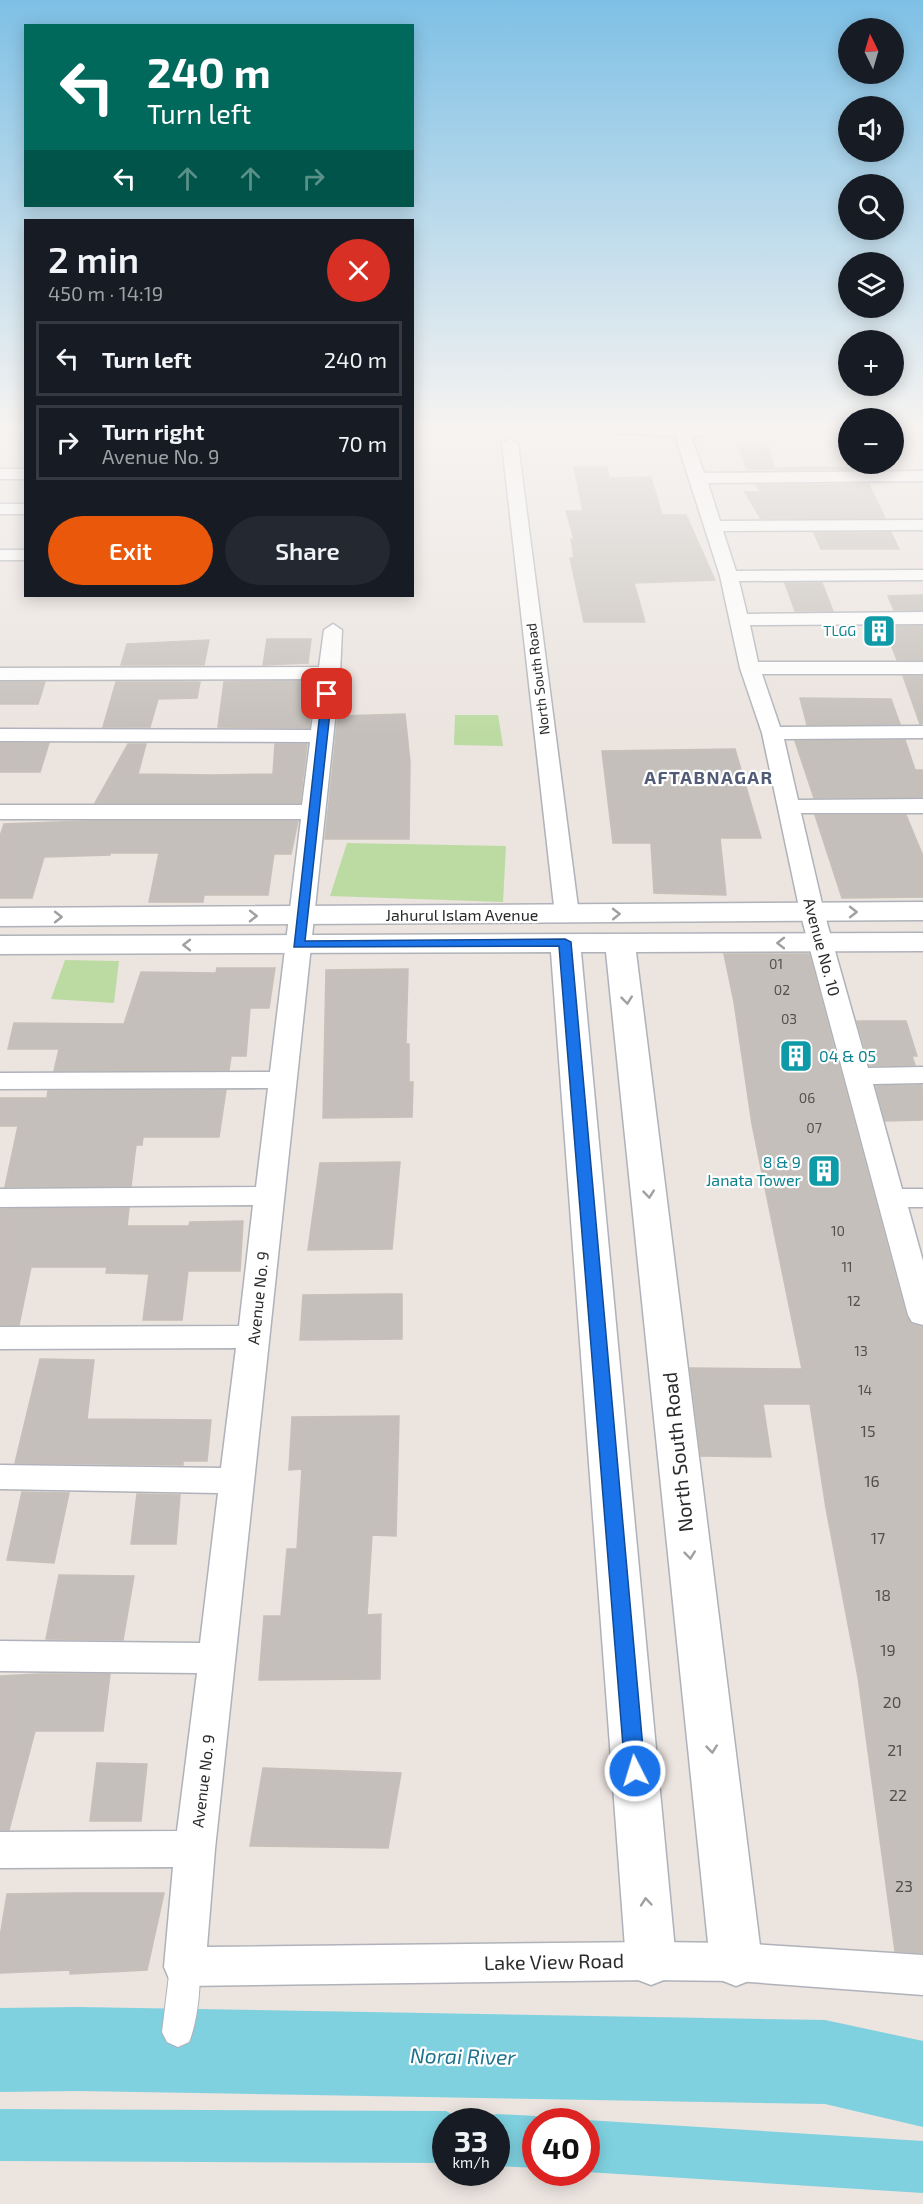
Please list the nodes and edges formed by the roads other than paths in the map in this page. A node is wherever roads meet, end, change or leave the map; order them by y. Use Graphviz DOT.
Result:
graph roads {
  1 [pos="520,528"];
  2 [pos="716,528"];
  3 [pos="0,555"];
  4 [pos="24,555"];
  5 [pos="923,575"];
  6 [pos="729,576"];
  7 [pos="923,618"];
  8 [pos="738,620"];
  9 [pos="333,630"];
  10 [pos="750,668"];
  11 [pos="923,668"];
  12 [pos="330,673"];
  13 [pos="0,674"];
  14 [pos="923,732"];
  15 [pos="772,733"];
  16 [pos="0,735"];
  17 [pos="322,736"];
  18 [pos="923,806"];
  19 [pos="788,807"];
  20 [pos="0,812"];
  21 [pos="314,812"];
  22 [pos="923,911"];
  23 [pos="812,912"];
  24 [pos="302,916"];
  25 [pos="0,917"];
  26 [pos="566,929"];
  27 [pos="621,942"];
  28 [pos="923,942"];
  29 [pos="821,943"];
  30 [pos="0,945"];
  31 [pos="298,945"];
  32 [pos="856,1076"];
  33 [pos="923,1076"];
  34 [pos="283,1080"];
  35 [pos="0,1081"];
  36 [pos="269,1196"];
  37 [pos="0,1198"];
  38 [pos="892,1198"];
  39 [pos="923,1198"];
  40 [pos="923,1315"];
  41 [pos="254,1337"];
  42 [pos="0,1338"];
  43 [pos="0,1477"];
  44 [pos="237,1481"];
  45 [pos="0,1656"];
  46 [pos="217,1658"];
  47 [pos="195,1849"];
  48 [pos="0,1850"];
  49 [pos="651,1960"];
  50 [pos="736,1962"];
  51 [pos="185,1967"];
  52 [pos="923,1975"];
  53 [pos="178,2032"];
  1 -- 26 [label="street, North South Road"];
  2 -- 6 [label="street, Avenue No. 10"];
  3 -- 4 [label="street"];
  5 -- 6 [label="street"];
  6 -- 8 [label="street, Avenue No. 10"];
  7 -- 8 [label="street"];
  8 -- 10 [label="street, Avenue No. 10"];
  9 -- 12 [label="street, Avenue No. 9"];
  10 -- 11 [label="street"];
  10 -- 15 [label="street, Avenue No. 10"];
  12 -- 13 [label="street"];
  12 -- 17 [label="street, Avenue No. 9"];
  14 -- 15 [label="street"];
  15 -- 19 [label="street, Avenue No. 10"];
  16 -- 17 [label="street"];
  17 -- 21 [label="street, Avenue No. 9"];
  18 -- 19 [label="street"];
  19 -- 23 [label="street, Avenue No. 10"];
  20 -- 21 [label="street"];
  21 -- 24 [label="street, Avenue No. 9"];
  23 -- 22 [label="street, Jahurul Islam Avenue, one-way"];
  26 -- 23 [label="street, Jahurul Islam Avenue, one-way"];
  23 -- 29 [label="street, Avenue No. 10"];
  25 -- 24 [label="street, Jahurul Islam Avenue, one-way"];
  24 -- 26 [label="street, Jahurul Islam Avenue"];
  24 -- 31 [label="street, Avenue No. 9"];
  26 -- 27 [label="street, Jahurul Islam Avenue"];
  26 -- 31 [label="street, Jahurul Islam Avenue"];
  49 -- 26 [label="street, North South Road, one-way"];
  29 -- 27 [label="street, Jahurul Islam Avenue, one-way"];
  27 -- 50 [label="street, North South Road, one-way"];
  28 -- 29 [label="street, Jahurul Islam Avenue"];
  29 -- 32 [label="street, Avenue No. 10"];
  31 -- 30 [label="street, Jahurul Islam Avenue, one-way"];
  31 -- 34 [label="street, Avenue No. 9"];
  32 -- 33 [label="street"];
  32 -- 38 [label="street, Avenue No. 10"];
  34 -- 35 [label="street"];
  34 -- 36 [label="street, Avenue No. 9"];
  36 -- 37 [label="street"];
  36 -- 41 [label="street, Avenue No. 9"];
  38 -- 39 [label="street"];
  38 -- 40 [label="street, Avenue No. 10"];
  41 -- 42 [label="street"];
  41 -- 44 [label="street, Avenue No. 9"];
  43 -- 44 [label="street"];
  44 -- 46 [label="street, Avenue No. 9"];
  45 -- 46 [label="street"];
  46 -- 47 [label="street, Avenue No. 9"];
  47 -- 48 [label="street"];
  47 -- 51 [label="street, Avenue No. 9"];
  49 -- 50 [label="street, Lake View Road"];
  49 -- 51 [label="street, Lake View Road"];
  50 -- 52 [label="street, Lake View Road"];
  51 -- 53 [label="street"];
}
